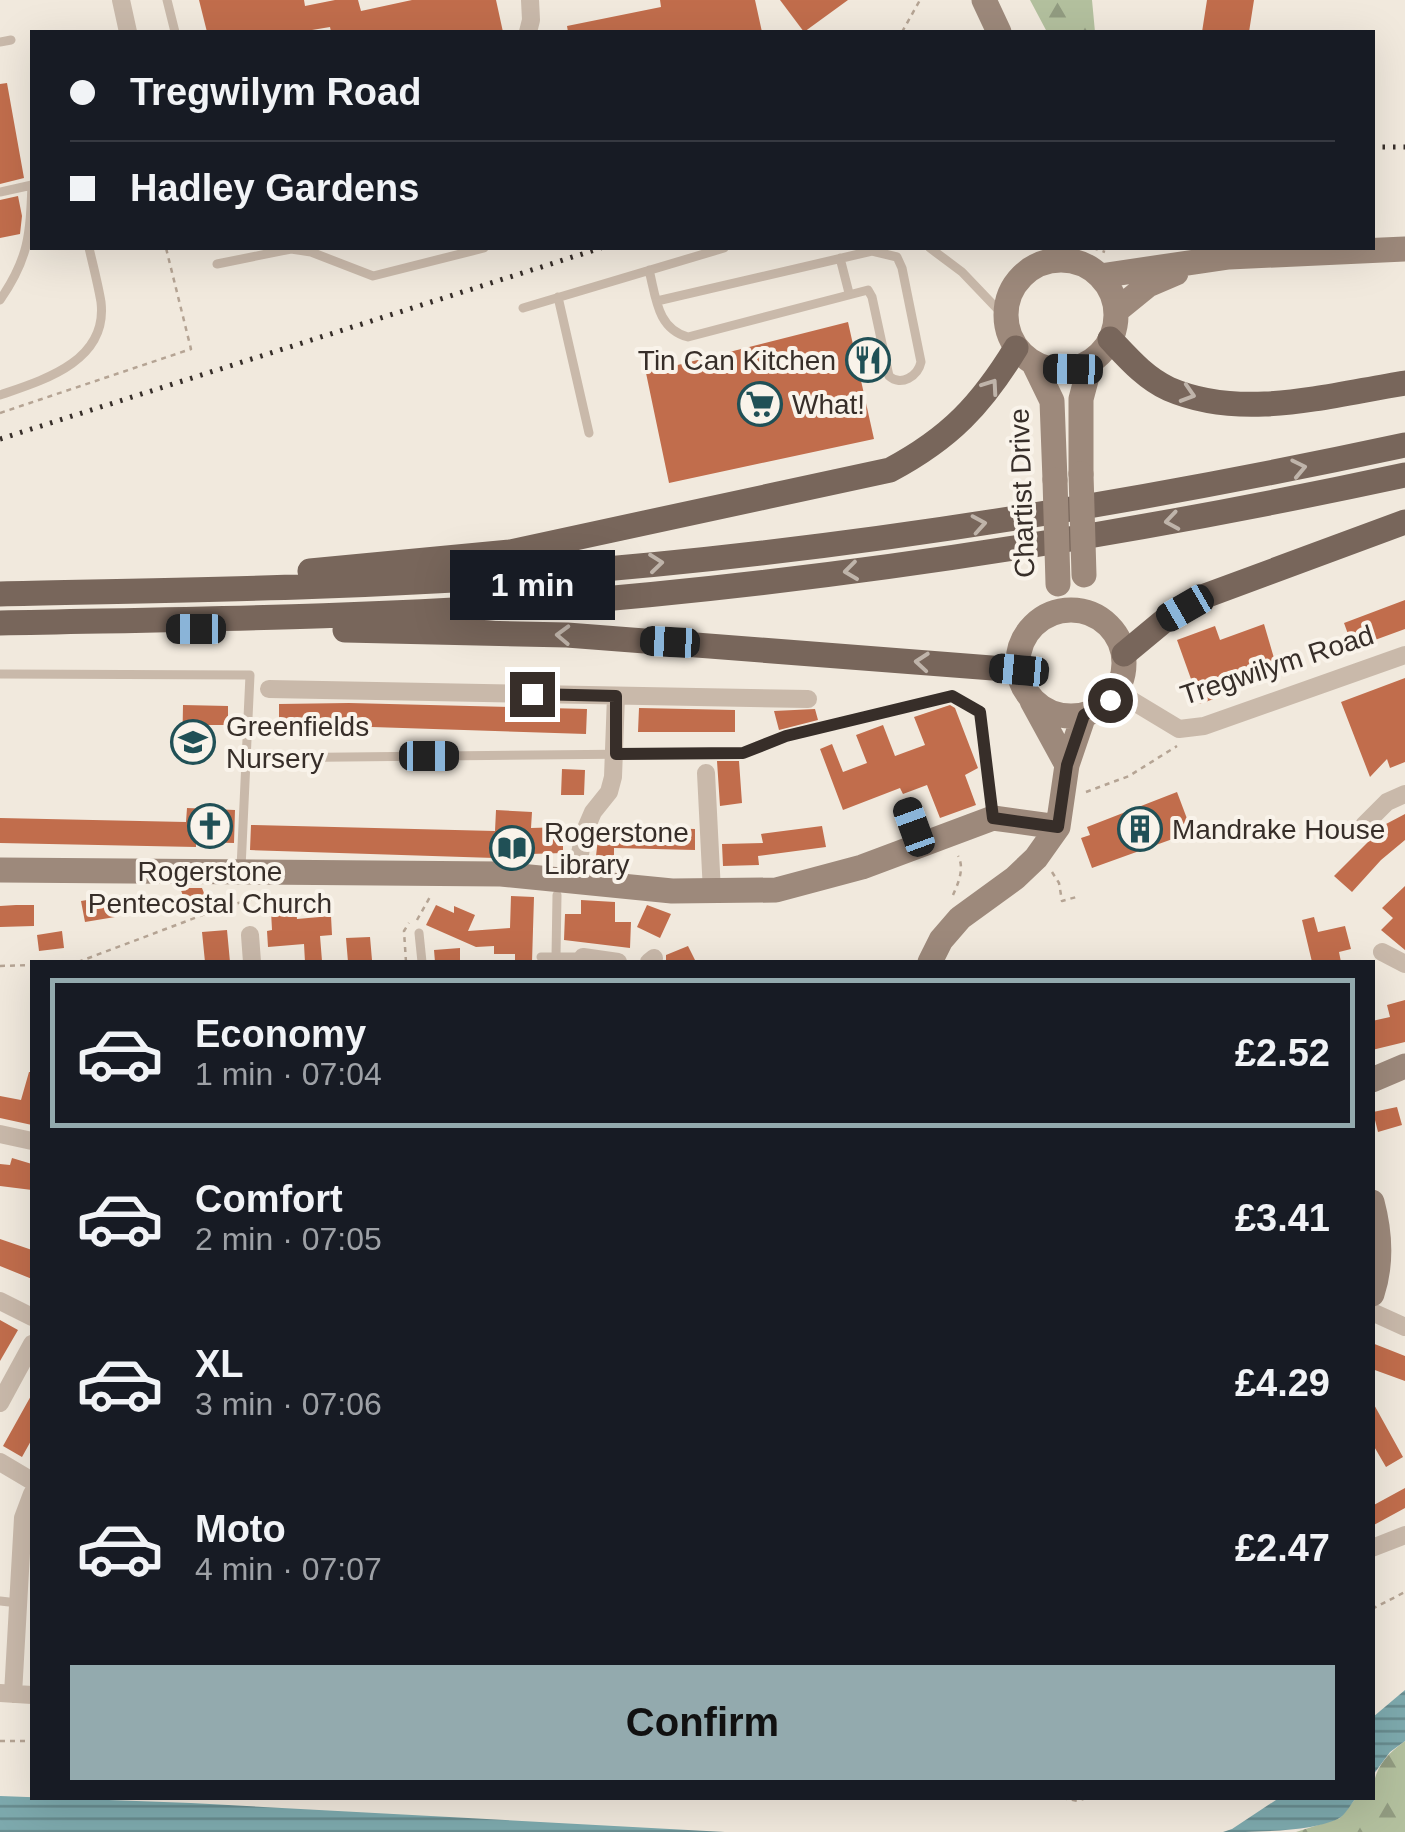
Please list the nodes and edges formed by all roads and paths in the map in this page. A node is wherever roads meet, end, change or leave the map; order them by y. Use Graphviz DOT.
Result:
graph roads {
  1 [pos="121,0"];
  2 [pos="167,0"];
  3 [pos="530,0"];
  4 [pos="920,0"];
  5 [pos="984,0"];
  6 [pos="128,30"];
  7 [pos="174,30"];
  8 [pos="529,30"];
  9 [pos="903,30"];
  10 [pos="998,30"];
  11 [pos="30,185"];
  12 [pos="0,192"];
  13 [pos="30,231"];
  14 [pos="89,250"];
  15 [pos="166,250"];
  16 [pos="282,250"];
  17 [pos="300,250"];
  18 [pos="476,250"];
  19 [pos="717,250"];
  20 [pos="933,250"];
  21 [pos="1405,250"];
  22 [pos="1071,254"];
  23 [pos="1229,257"];
  24 [pos="840,258"];
  25 [pos="1032,259"];
  26 [pos="217,264"];
  27 [pos="649,270"];
  28 [pos="1100,276"];
  29 [pos="849,293"];
  30 [pos="558,297"];
  31 [pos="0,300"];
  32 [pos="657,302"];
  33 [pos="522,308"];
  34 [pos="1116,311"];
  35 [pos="1005,317"];
  36 [pos="1110,339"];
  37 [pos="1025,356"];
  38 [pos="1091,362"];
  39 [pos="1405,383"];
  40 [pos="0,395"];
  41 [pos="0,414"];
  42 [pos="589,432"];
  43 [pos="1405,445"];
  44 [pos="1405,476"];
  45 [pos="1405,522"];
  46 [pos="96,591"];
  47 [pos="0,594"];
  48 [pos="1040,620"];
  49 [pos="1103,620"];
  50 [pos="0,625"];
  51 [pos="1124,654"];
  52 [pos="1405,655"];
  53 [pos="0,674"];
  54 [pos="1022,679"];
  55 [pos="269,690"];
  56 [pos="1116,691"];
  57 [pos="616,696"];
  58 [pos="808,699"];
  59 [pos="1084,715"];
  60 [pos="1182,744"];
  61 [pos="616,754"];
  62 [pos="636,754"];
  63 [pos="248,758"];
  64 [pos="1067,765"];
  65 [pos="636,766"];
  66 [pos="706,774"];
  67 [pos="1405,794"];
  68 [pos="1065,795"];
  69 [pos="906,808"];
  70 [pos="993,818"];
  71 [pos="1364,825"];
  72 [pos="1058,827"];
  73 [pos="929,842"];
  74 [pos="1036,858"];
  75 [pos="0,870"];
  76 [pos="241,871"];
  77 [pos="442,873"];
  78 [pos="566,887"];
  79 [pos="278,892"];
  80 [pos="712,892"];
  81 [pos="1080,896"];
  82 [pos="948,930"];
  83 [pos="419,933"];
  84 [pos="250,935"];
  85 [pos="1382,952"];
  86 [pos="541,956"];
  87 [pos="556,957"];
  88 [pos="583,957"];
  89 [pos="83,960"];
  90 [pos="252,960"];
  91 [pos="406,960"];
  92 [pos="422,960"];
  93 [pos="611,960"];
  94 [pos="931,960"];
  95 [pos="30,964"];
  96 [pos="1405,964"];
  97 [pos="0,966"];
  98 [pos="1405,1066"];
  99 [pos="1375,1079"];
  100 [pos="0,1134"];
  101 [pos="30,1142"];
  102 [pos="1375,1216"];
  103 [pos="1375,1280"];
  104 [pos="0,1302"];
  105 [pos="1375,1313"];
  106 [pos="30,1316"];
  107 [pos="1405,1327"];
  108 [pos="30,1348"];
  109 [pos="0,1403"];
  110 [pos="0,1462"];
  111 [pos="30,1479"];
  112 [pos="30,1500"];
  113 [pos="1405,1535"];
  114 [pos="1375,1547"];
  115 [pos="1405,1592"];
  116 [pos="9,1602"];
  117 [pos="1375,1607"];
  118 [pos="6,1693"];
  119 [pos="30,1741"];
  120 [pos="0,1742"];
  1 -- 6 [label="street"];
  2 -- 7 [label="lane"];
  3 -- 8 [label="street"];
  4 -- 9 [label="path"];
  5 -- 10 [label="street"];
  11 -- 12 [label="lane"];
  13 -- 31 [label="lane"];
  14 -- 40 [label="lane"];
  15 -- 41 [label="path"];
  16 -- 26 [label="lane"];
  17 -- 18 [label="lane"];
  19 -- 27 [label="lane"];
  20 -- 35 [label="lane"];
  21 -- 23 [label="street"];
  22 -- 25 [label="street"];
  22 -- 28 [label="street"];
  23 -- 28 [label="street"];
  23 -- 34 [label="street"];
  24 -- 29 [label="lane"];
  25 -- 35 [label="street"];
  27 -- 30 [label="lane"];
  27 -- 32 [label="lane"];
  28 -- 34 [label="street"];
  29 -- 32 [label="lane"];
  29 -- 32 [label="lane"];
  30 -- 33 [label="lane"];
  30 -- 42 [label="lane"];
  34 -- 36 [label="street"];
  35 -- 37 [label="street, Chartist Drive"];
  36 -- 38 [label="street"];
  36 -- 39 [label="main road, one-way"];
  37 -- 38 [label="street, Chartist Drive"];
  46 -- 37 [label="main road, one-way"];
  37 -- 48 [label="street, Chartist Drive, bridge"];
  38 -- 49 [label="street, bridge"];
  46 -- 43 [label="main road, one-way"];
  44 -- 50 [label="main road, one-way"];
  45 -- 51 [label="main road"];
  46 -- 47 [label="main road"];
  48 -- 49 [label="street, Chartist Drive"];
  48 -- 54 [label="street, Chartist Drive"];
  49 -- 51 [label="street"];
  54 -- 50 [label="main road, one-way"];
  51 -- 56 [label="street"];
  52 -- 56 [label="street, Tregwilym Road"];
  53 -- 63 [label="lane"];
  54 -- 59 [label="street"];
  54 -- 64 [label="street"];
  55 -- 57 [label="street"];
  56 -- 59 [label="street"];
  57 -- 58 [label="street"];
  57 -- 61 [label="street"];
  59 -- 64 [label="street"];
  60 -- 68 [label="path"];
  61 -- 62 [label="lane"];
  61 -- 63 [label="lane"];
  61 -- 78 [label="street"];
  62 -- 65 [label="lane"];
  62 -- 70 [label="lane"];
  63 -- 76 [label="lane"];
  64 -- 68 [label="street"];
  66 -- 80 [label="street"];
  67 -- 71 [label="street"];
  68 -- 72 [label="street"];
  69 -- 73 [label="lane"];
  70 -- 72 [label="street"];
  70 -- 73 [label="street"];
  72 -- 74 [label="street"];
  73 -- 80 [label="street"];
  73 -- 82 [label="path"];
  74 -- 81 [label="path"];
  74 -- 82 [label="street"];
  75 -- 76 [label="street"];
  76 -- 77 [label="street"];
  77 -- 78 [label="street"];
  77 -- 91 [label="path"];
  78 -- 80 [label="street"];
  78 -- 87 [label="lane"];
  79 -- 89 [label="path"];
  82 -- 94 [label="street"];
  83 -- 92 [label="lane"];
  84 -- 90 [label="street"];
  85 -- 96 [label="street"];
  86 -- 87 [label="lane"];
  87 -- 88 [label="lane"];
  88 -- 93 [label="street"];
  95 -- 97 [label="path"];
  98 -- 99 [label="street"];
  100 -- 101 [label="street"];
  102 -- 103 [label="street"];
  104 -- 106 [label="street"];
  105 -- 107 [label="street"];
  108 -- 109 [label="street"];
  110 -- 111 [label="street"];
  112 -- 116 [label="street"];
  113 -- 114 [label="street"];
  115 -- 117 [label="path"];
  116 -- 118 [label="street"];
  119 -- 120 [label="path"];
}
